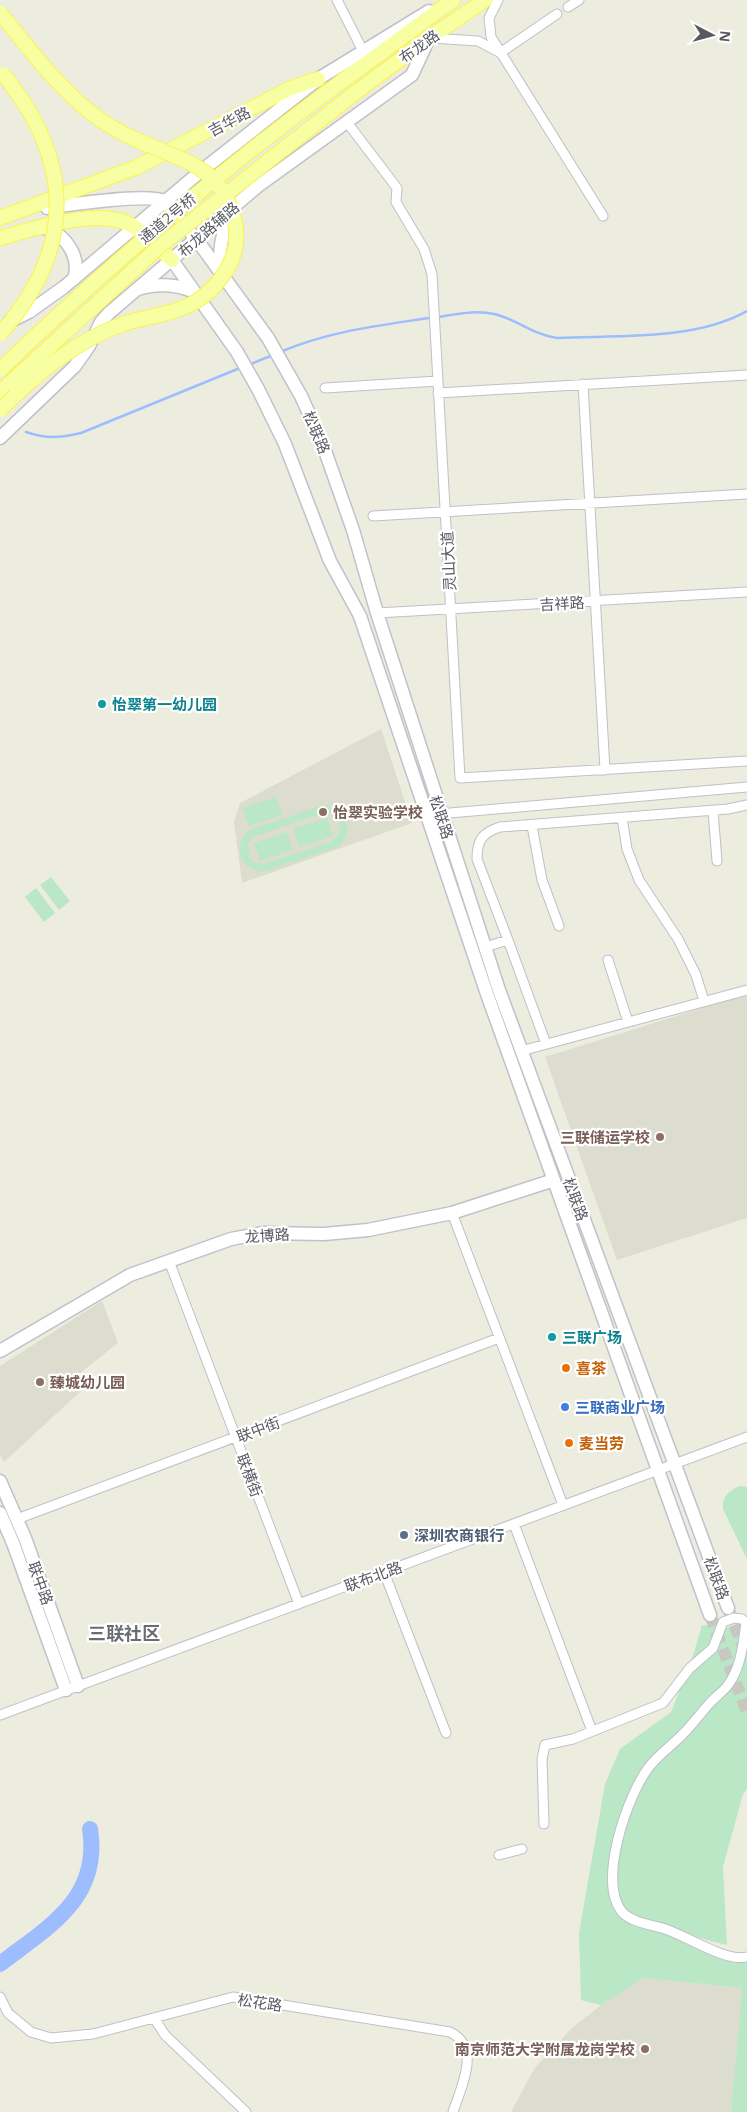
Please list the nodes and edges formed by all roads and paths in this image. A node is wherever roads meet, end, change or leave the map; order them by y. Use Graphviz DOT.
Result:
graph roads {
  1 [pos="337,0"];
  2 [pos="447,0"];
  3 [pos="453,0"];
  4 [pos="485,0"];
  5 [pos="498,0"];
  6 [pos="579,0"];
  7 [pos="568,7"];
  8 [pos="0,13"];
  9 [pos="557,14"];
  10 [pos="429,38"];
  11 [pos="363,51"];
  12 [pos="500,53"];
  13 [pos="1,72"];
  14 [pos="318,79"];
  15 [pos="345,79"];
  16 [pos="355,93"];
  17 [pos="346,121"];
  18 [pos="164,201"];
  19 [pos="240,202"];
  20 [pos="603,216"];
  21 [pos="4,217"];
  22 [pos="134,226"];
  23 [pos="37,228"];
  24 [pos="0,238"];
  25 [pos="197,240"];
  26 [pos="172,260"];
  27 [pos="74,279"];
  28 [pos="227,281"];
  29 [pos="136,290"];
  30 [pos="195,293"];
  31 [pos="0,327"];
  32 [pos="0,334"];
  33 [pos="0,370"];
  34 [pos="747,375"];
  35 [pos="438,382"];
  36 [pos="583,384"];
  37 [pos="5,388"];
  38 [pos="325,388"];
  39 [pos="438,393"];
  40 [pos="0,410"];
  41 [pos="0,438"];
  42 [pos="747,494"];
  43 [pos="590,502"];
  44 [pos="445,511"];
  45 [pos="372,516"];
  46 [pos="747,592"];
  47 [pos="596,601"];
  48 [pos="450,609"];
  49 [pos="377,613"];
  50 [pos="747,761"];
  51 [pos="605,770"];
  52 [pos="747,787"];
  53 [pos="747,805"];
  54 [pos="713,810"];
  55 [pos="441,813"];
  56 [pos="427,815"];
  57 [pos="622,818"];
  58 [pos="532,826"];
  59 [pos="718,861"];
  60 [pos="559,926"];
  61 [pos="508,940"];
  62 [pos="484,947"];
  63 [pos="608,960"];
  64 [pos="747,990"];
  65 [pos="704,1001"];
  66 [pos="628,1022"];
  67 [pos="546,1044"];
  68 [pos="521,1051"];
  69 [pos="554,1180"];
  70 [pos="452,1213"];
  71 [pos="170,1261"];
  72 [pos="499,1338"];
  73 [pos="0,1351"];
  74 [pos="236,1437"];
  75 [pos="747,1437"];
  76 [pos="675,1464"];
  77 [pos="658,1470"];
  78 [pos="0,1482"];
  79 [pos="563,1506"];
  80 [pos="0,1513"];
  81 [pos="17,1519"];
  82 [pos="514,1524"];
  83 [pos="384,1572"];
  84 [pos="299,1604"];
  85 [pos="728,1608"];
  86 [pos="710,1615"];
  87 [pos="72,1688"];
  88 [pos="0,1715"];
  89 [pos="592,1731"];
  90 [pos="446,1733"];
  91 [pos="544,1824"];
  92 [pos="522,1849"];
  93 [pos="499,1855"];
  94 [pos="747,1958"];
  95 [pos="0,1997"];
  96 [pos="154,2018"];
  97 [pos="246,2112"];
  98 [pos="453,2112"];
  1 -- 11 [label="street"];
  2 -- 11 [label="street, 吉华路"];
  3 -- 15 [label="main road, 布龙路"];
  4 -- 10 [label="main road, 布龙路"];
  5 -- 12 [label="street"];
  6 -- 7 [label="street"];
  8 -- 40 [label="main road, bridge"];
  9 -- 12 [label="street"];
  10 -- 12 [label="street"];
  10 -- 16 [label="main road, 布龙路"];
  10 -- 17 [label="street, 布龙路辅路"];
  11 -- 14 [label="street, 吉华路"];
  12 -- 20 [label="street"];
  13 -- 32 [label="main road, bridge"];
  14 -- 18 [label="street"];
  14 -- 21 [label="main road, 吉华路"];
  15 -- 33 [label="main road, 通道2号桥, bridge"];
  16 -- 37 [label="main road, 通道2号桥, bridge"];
  17 -- 19 [label="street, 布龙路辅路"];
  17 -- 35 [label="street, 灵山大道"];
  18 -- 21 [label="street"];
  18 -- 22 [label="street"];
  18 -- 25 [label="street, 松联路"];
  19 -- 25 [label="street, 布龙路辅路"];
  19 -- 28 [label="street"];
  22 -- 23 [label="main road"];
  22 -- 26 [label="main road"];
  22 -- 27 [label="street"];
  23 -- 24 [label="main road"];
  23 -- 27 [label="street"];
  25 -- 26 [label="street, 布龙路辅路"];
  25 -- 28 [label="street, 松联路"];
  26 -- 29 [label="street, 布龙路辅路"];
  26 -- 30 [label="street, 松联路"];
  27 -- 31 [label="street"];
  28 -- 49 [label="street, 松联路"];
  29 -- 30 [label="street"];
  29 -- 41 [label="street, 布龙路辅路"];
  30 -- 56 [label="street, 松联路"];
  34 -- 36 [label="street"];
  35 -- 38 [label="street"];
  35 -- 39 [label="street, 灵山大道"];
  36 -- 39 [label="street"];
  36 -- 43 [label="street"];
  39 -- 44 [label="street, 灵山大道"];
  42 -- 43 [label="street"];
  43 -- 44 [label="street"];
  43 -- 47 [label="street"];
  44 -- 45 [label="street"];
  44 -- 48 [label="street, 灵山大道"];
  46 -- 47 [label="street, 吉祥路"];
  47 -- 48 [label="street, 吉祥路"];
  47 -- 51 [label="street"];
  48 -- 49 [label="street, 吉祥路"];
  48 -- 51 [label="street, 灵山大道"];
  49 -- 55 [label="street, 松联路"];
  50 -- 51 [label="street"];
  52 -- 55 [label="street"];
  53 -- 54 [label="street"];
  54 -- 57 [label="street"];
  54 -- 59 [label="street"];
  55 -- 56 [label="street"];
  55 -- 62 [label="street, 松联路"];
  56 -- 69 [label="street, 松联路"];
  57 -- 58 [label="street"];
  57 -- 65 [label="street"];
  58 -- 60 [label="street"];
  58 -- 61 [label="street"];
  61 -- 62 [label="street"];
  61 -- 67 [label="street"];
  62 -- 68 [label="street, 松联路"];
  63 -- 66 [label="street"];
  64 -- 65 [label="street"];
  65 -- 66 [label="street"];
  66 -- 67 [label="street"];
  67 -- 68 [label="street"];
  68 -- 76 [label="street, 松联路"];
  69 -- 70 [label="street, 龙博路"];
  69 -- 77 [label="street, 松联路"];
  70 -- 71 [label="street, 龙博路"];
  70 -- 72 [label="street"];
  71 -- 73 [label="street, 龙博路"];
  71 -- 74 [label="street, 联横街"];
  72 -- 74 [label="street, 联中街"];
  72 -- 79 [label="street"];
  74 -- 81 [label="street, 联中街"];
  74 -- 84 [label="street, 联横街"];
  75 -- 76 [label="street, 联布北路"];
  76 -- 77 [label="street, 联布北路"];
  76 -- 85 [label="street, 松联路"];
  77 -- 79 [label="street, 联布北路"];
  77 -- 86 [label="street, 松联路"];
  78 -- 81 [label="street, 联中路"];
  79 -- 82 [label="street, 联布北路"];
  80 -- 87 [label="street, 联中路"];
  81 -- 87 [label="street, 联中路"];
  82 -- 83 [label="street, 联布北路"];
  82 -- 89 [label="street"];
  83 -- 84 [label="street, 联布北路"];
  83 -- 90 [label="street"];
  84 -- 87 [label="street, 联布北路"];
  87 -- 88 [label="street, 联布北路"];
  89 -- 91 [label="street"];
  89 -- 94 [label="street"];
  92 -- 93 [label="street"];
  95 -- 96 [label="street, 松花路"];
  96 -- 97 [label="street"];
  96 -- 98 [label="street, 松花路"];
}
